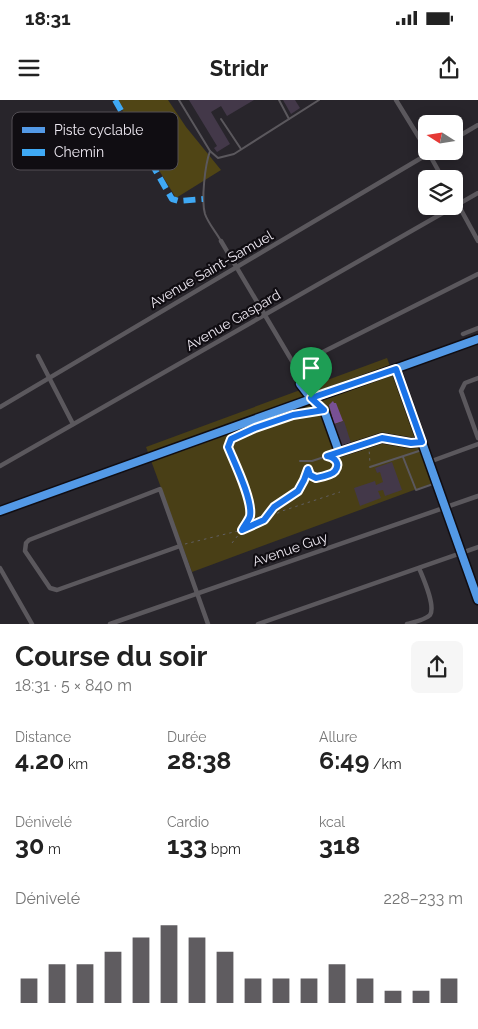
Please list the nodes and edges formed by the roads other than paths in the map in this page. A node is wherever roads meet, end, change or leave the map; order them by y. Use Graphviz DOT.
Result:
graph roads {
  1 [pos="179,100"];
  2 [pos="279,100"];
  3 [pos="319,100"];
  4 [pos="396,100"];
  5 [pos="221,119"];
  6 [pos="289,119"];
  7 [pos="478,125"];
  8 [pos="418,134"];
  9 [pos="463,134"];
  10 [pos="241,149"];
  11 [pos="210,151"];
  12 [pos="418,158"];
  13 [pos="478,193"];
  14 [pos="463,201"];
  15 [pos="463,213"];
  16 [pos="439,215"];
  17 [pos="221,241"];
  18 [pos="478,241"];
  19 [pos="238,267"];
  20 [pos="478,274"];
  21 [pos="266,314"];
  22 [pos="478,328"];
  23 [pos="463,334"];
  24 [pos="38,356"];
  25 [pos="295,366"];
  26 [pos="399,376"];
  27 [pos="49,378"];
  28 [pos="478,378"];
  29 [pos="300,384"];
  30 [pos="0,407"];
  31 [pos="321,408"];
  32 [pos="73,424"];
  33 [pos="478,438"];
  34 [pos="422,442"];
  35 [pos="478,444"];
  36 [pos="424,449"];
  37 [pos="339,452"];
  38 [pos="403,457"];
  39 [pos="300,461"];
  40 [pos="429,462"];
  41 [pos="0,466"];
  42 [pos="370,467"];
  43 [pos="436,483"];
  44 [pos="478,496"];
  45 [pos="445,508"];
  46 [pos="180,546"];
  47 [pos="478,547"];
  48 [pos="461,552"];
  49 [pos="0,568"];
  50 [pos="419,568"];
  51 [pos="197,593"];
  52 [pos="478,599"];
  53 [pos="32,624"];
  54 [pos="110,624"];
  55 [pos="208,624"];
  56 [pos="258,624"];
  57 [pos="407,624"];
  1 -- 11 [label="lane"];
  2 -- 6 [label="lane"];
  3 -- 6 [label="lane"];
  4 -- 8 [label="street"];
  5 -- 10 [label="lane"];
  6 -- 10 [label="lane"];
  7 -- 9 [label="street"];
  10 -- 11 [label="lane"];
  11 -- 17 [label="lane"];
  12 -- 19 [label="street, Avenue Saint-Samuel"];
  13 -- 14 [label="street, Avenue Gaspard"];
  15 -- 18 [label="street"];
  16 -- 21 [label="street, Avenue Gaspard"];
  17 -- 19 [label="street"];
  19 -- 21 [label="street"];
  19 -- 27 [label="street, Avenue Saint-Samuel"];
  20 -- 25 [label="street"];
  21 -- 25 [label="street"];
  21 -- 32 [label="street, Avenue Gaspard"];
  22 -- 23 [label="street"];
  24 -- 27 [label="street"];
  25 -- 29 [label="street"];
  26 -- 34 [label="street"];
  27 -- 30 [label="street, Avenue Saint-Samuel"];
  27 -- 32 [label="street"];
  28 -- 33 [label="street"];
  31 -- 37 [label="lane"];
  32 -- 41 [label="street, Avenue Gaspard"];
  34 -- 36 [label="street"];
  34 -- 37 [label="lane"];
  35 -- 40 [label="street"];
  36 -- 38 [label="lane"];
  36 -- 40 [label="street"];
  37 -- 39 [label="lane"];
  38 -- 42 [label="lane"];
  38 -- 43 [label="lane"];
  40 -- 43 [label="street"];
  43 -- 45 [label="street"];
  44 -- 45 [label="street, Avenue Guy"];
  45 -- 48 [label="street"];
  45 -- 51 [label="street, Avenue Guy"];
  46 -- 46 [label="street"];
  46 -- 51 [label="street"];
  47 -- 48 [label="street"];
  48 -- 50 [label="street"];
  48 -- 52 [label="street"];
  49 -- 53 [label="street"];
  50 -- 56 [label="street"];
  50 -- 57 [label="street"];
  51 -- 54 [label="street, Avenue Guy"];
  51 -- 55 [label="street"];
}
